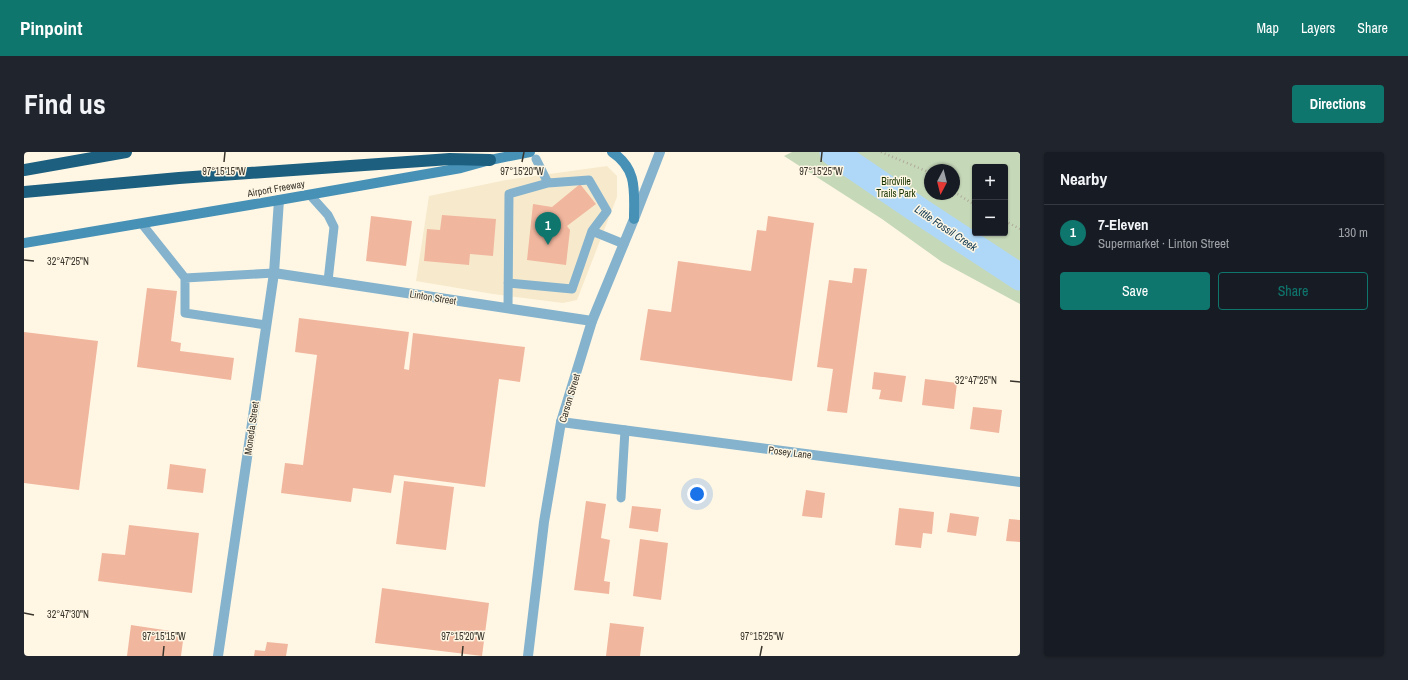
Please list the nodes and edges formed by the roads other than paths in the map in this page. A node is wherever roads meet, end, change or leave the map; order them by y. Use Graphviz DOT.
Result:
graph roads {
  1 [pos="126,152"];
  2 [pos="612,152"];
  3 [pos="660,152"];
  4 [pos="533,156"];
  5 [pos="490,160"];
  6 [pos="24,170"];
  7 [pos="548,183"];
  8 [pos="24,192"];
  9 [pos="310,194"];
  10 [pos="279,200"];
  11 [pos="634,219"];
  12 [pos="142,224"];
  13 [pos="592,231"];
  14 [pos="24,243"];
  15 [pos="624,244"];
  16 [pos="274,273"];
  17 [pos="185,278"];
  18 [pos="328,281"];
  19 [pos="508,283"];
  20 [pos="508,308"];
  21 [pos="592,321"];
  22 [pos="266,325"];
  23 [pos="561,422"];
  24 [pos="625,430"];
  25 [pos="1020,482"];
  26 [pos="621,498"];
  27 [pos="218,656"];
  28 [pos="528,656"];
  1 -- 6 [label="highway"];
  2 -- 11 [label="main road"];
  3 -- 11 [label="street, Carson Street"];
  4 -- 5 [label="main road, Airport Freeway"];
  4 -- 7 [label="lane"];
  5 -- 8 [label="highway"];
  5 -- 9 [label="main road, Airport Freeway"];
  7 -- 13 [label="lane"];
  7 -- 19 [label="lane"];
  9 -- 10 [label="main road, Airport Freeway"];
  9 -- 18 [label="lane"];
  10 -- 12 [label="main road, Airport Freeway"];
  10 -- 16 [label="street, Moneda Street"];
  11 -- 15 [label="street, Carson Street"];
  12 -- 14 [label="main road, Airport Freeway"];
  12 -- 17 [label="lane"];
  13 -- 15 [label="lane"];
  13 -- 19 [label="lane"];
  15 -- 21 [label="street, Carson Street"];
  16 -- 17 [label="lane"];
  16 -- 18 [label="street, Linton Street"];
  16 -- 22 [label="street, Moneda Street"];
  17 -- 22 [label="lane"];
  18 -- 20 [label="street, Linton Street"];
  19 -- 20 [label="lane"];
  20 -- 21 [label="street, Linton Street"];
  21 -- 23 [label="street, Carson Street"];
  22 -- 27 [label="street, Moneda Street"];
  23 -- 24 [label="street, Posey Lane"];
  23 -- 28 [label="street, Carson Street"];
  24 -- 25 [label="street, Posey Lane"];
  24 -- 26 [label="lane"];
}
